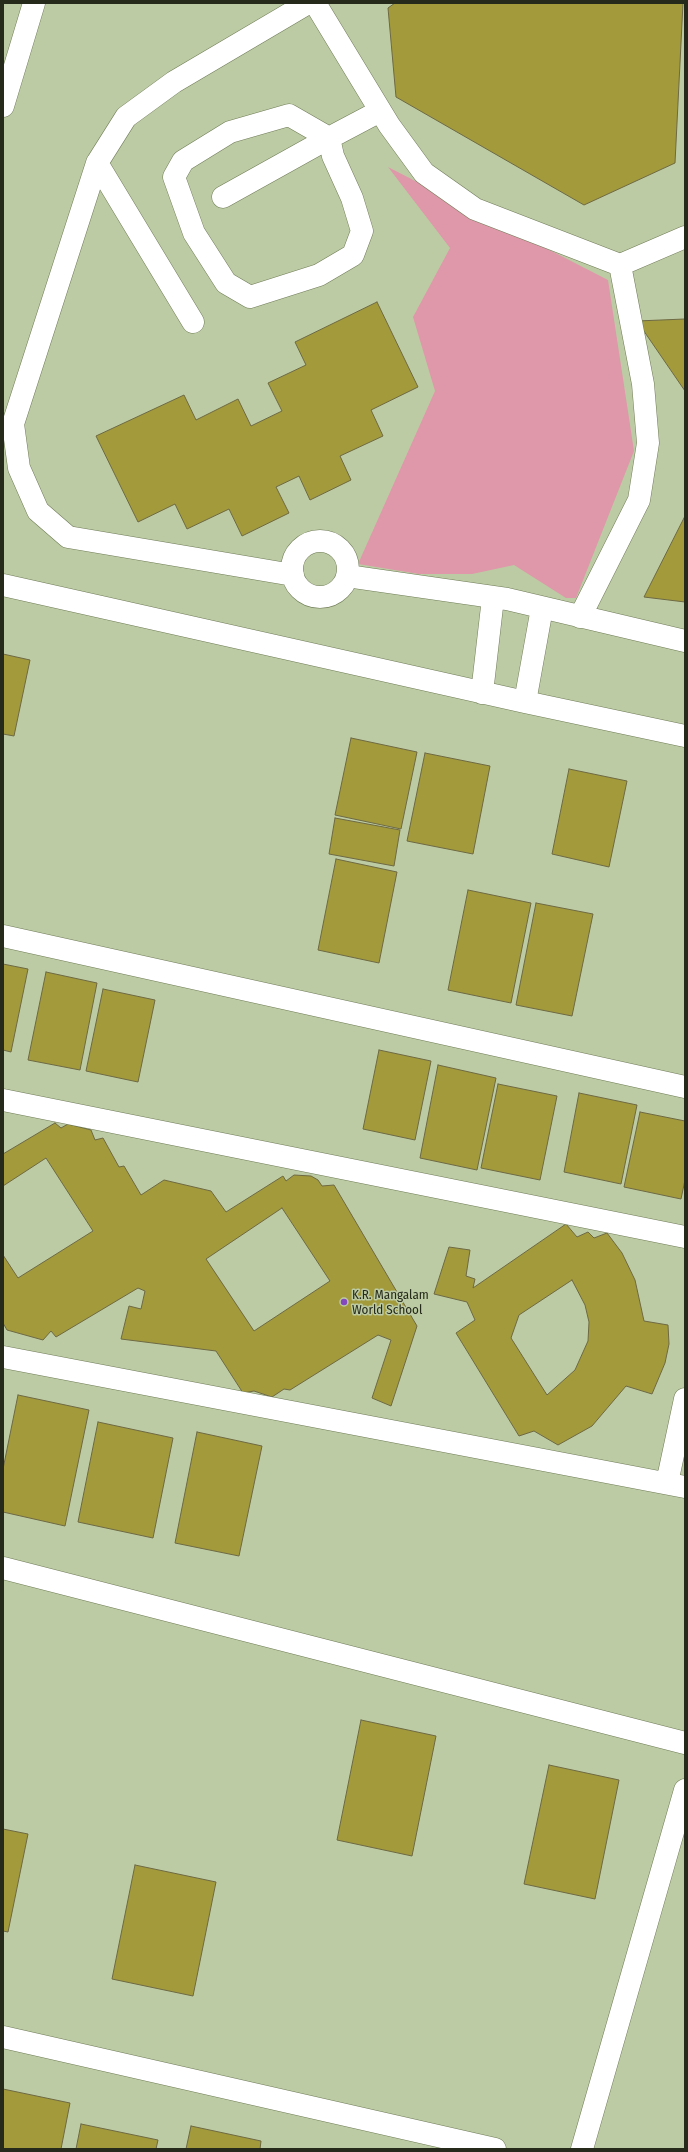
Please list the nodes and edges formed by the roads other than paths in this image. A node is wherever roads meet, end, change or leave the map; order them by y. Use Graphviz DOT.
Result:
graph roads {
  1 [pos="34,3"];
  2 [pos="308,3"];
  3 [pos="315,3"];
  4 [pos="3,106"];
  5 [pos="380,111"];
  6 [pos="329,138"];
  7 [pos="97,163"];
  8 [pos="223,198"];
  9 [pos="685,237"];
  10 [pos="620,265"];
  11 [pos="193,322"];
  12 [pos="293,575"];
  13 [pos="347,576"];
  14 [pos="3,585"];
  15 [pos="493,598"];
  16 [pos="542,608"];
  17 [pos="580,617"];
  18 [pos="685,641"];
  19 [pos="482,693"];
  20 [pos="525,702"];
  21 [pos="685,736"];
  22 [pos="3,936"];
  23 [pos="685,1087"];
  24 [pos="3,1100"];
  25 [pos="685,1237"];
  26 [pos="3,1357"];
  27 [pos="685,1399"];
  28 [pos="676,1485"];
  29 [pos="3,1568"];
  30 [pos="685,1743"];
  31 [pos="685,1790"];
  32 [pos="3,2037"];
  33 [pos="495,2149"];
  34 [pos="582,2149"];
  1 -- 4 [label="street"];
  2 -- 7 [label="street"];
  3 -- 5 [label="street"];
  5 -- 6 [label="street"];
  5 -- 10 [label="street"];
  6 -- 6 [label="street"];
  6 -- 8 [label="street"];
  7 -- 11 [label="street"];
  7 -- 12 [label="street"];
  9 -- 10 [label="street"];
  10 -- 17 [label="street"];
  12 -- 13 [label="street"];
  12 -- 13 [label="street"];
  13 -- 15 [label="street"];
  14 -- 19 [label="street"];
  15 -- 16 [label="street"];
  15 -- 19 [label="street"];
  16 -- 17 [label="street"];
  16 -- 20 [label="street"];
  17 -- 18 [label="street"];
  19 -- 20 [label="street"];
  20 -- 21 [label="street"];
  22 -- 23 [label="street"];
  24 -- 25 [label="street"];
  26 -- 28 [label="street"];
  27 -- 28 [label="street"];
  29 -- 30 [label="street"];
  31 -- 34 [label="street"];
  32 -- 33 [label="street"];
}
